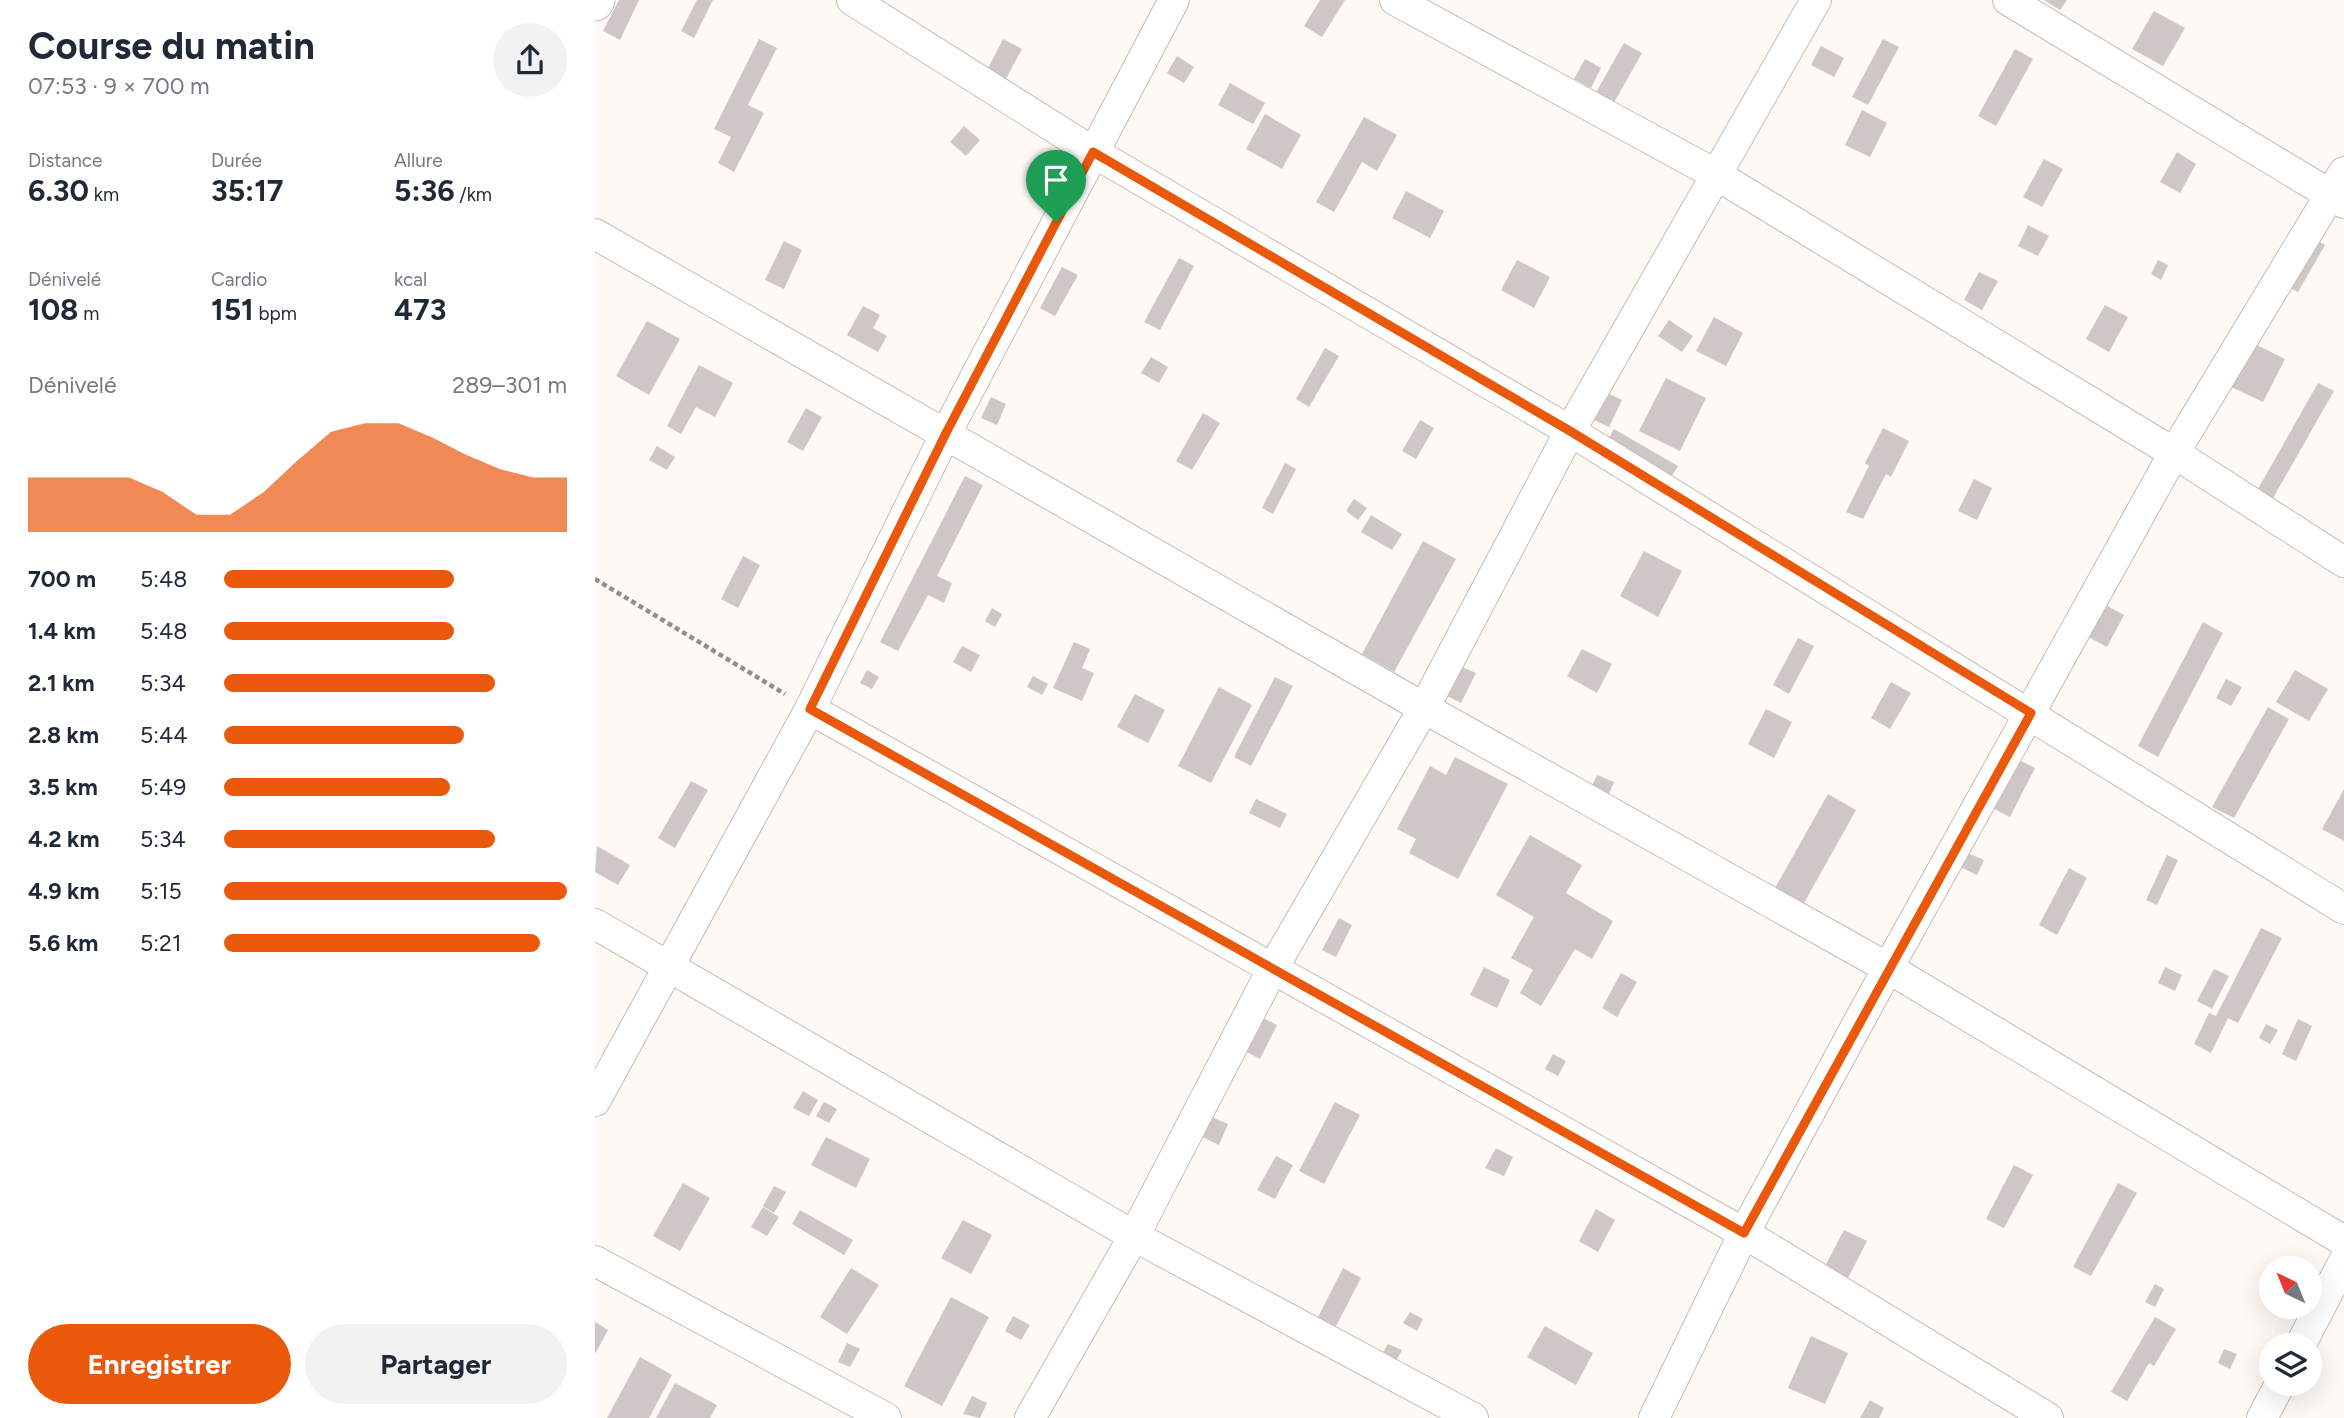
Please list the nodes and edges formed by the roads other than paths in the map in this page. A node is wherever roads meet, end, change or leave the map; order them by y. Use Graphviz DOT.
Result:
graph roads {
  1 [pos="852,0"];
  2 [pos="1174,0"];
  3 [pos="1395,0"];
  4 [pos="1816,0"];
  5 [pos="2008,0"];
  6 [pos="1093,152"];
  7 [pos="1716,174"];
  8 [pos="2340,190"];
  9 [pos="595,234"];
  10 [pos="1570,431"];
  11 [pos="946,433"];
  12 [pos="2174,453"];
  13 [pos="2344,562"];
  14 [pos="1424,708"];
  15 [pos="810,709"];
  16 [pos="2031,713"];
  17 [pos="2344,909"];
  18 [pos="595,924"];
  19 [pos="1273,968"];
  20 [pos="1888,968"];
  21 [pos="670,969"];
  22 [pos="595,1101"];
  23 [pos="1744,1233"];
  24 [pos="1134,1236"];
  25 [pos="2344,1241"];
  26 [pos="595,1261"];
  27 [pos="2344,1261"];
  28 [pos="2307,1333"];
  29 [pos="2274,1396"];
  30 [pos="886,1418"];
  31 [pos="1030,1418"];
  32 [pos="1473,1418"];
  33 [pos="1654,1418"];
  34 [pos="2048,1418"];
  35 [pos="2262,1418"];
  1 -- 6 [label="street"];
  2 -- 6 [label="street"];
  3 -- 7 [label="street"];
  4 -- 7 [label="street"];
  5 -- 8 [label="street"];
  6 -- 10 [label="street"];
  6 -- 11 [label="street"];
  7 -- 10 [label="street"];
  7 -- 12 [label="street"];
  8 -- 12 [label="street"];
  9 -- 11 [label="street"];
  10 -- 14 [label="street"];
  10 -- 16 [label="street"];
  11 -- 14 [label="street"];
  11 -- 15 [label="street"];
  12 -- 13 [label="street"];
  12 -- 16 [label="street"];
  14 -- 19 [label="street"];
  14 -- 20 [label="street"];
  15 -- 19 [label="street"];
  15 -- 21 [label="street"];
  16 -- 17 [label="street"];
  16 -- 20 [label="street"];
  18 -- 21 [label="street"];
  19 -- 23 [label="street"];
  19 -- 24 [label="street"];
  20 -- 23 [label="street"];
  20 -- 25 [label="street"];
  21 -- 22 [label="street"];
  21 -- 24 [label="street"];
  23 -- 33 [label="street"];
  23 -- 34 [label="street"];
  24 -- 31 [label="street"];
  24 -- 32 [label="street"];
  26 -- 30 [label="street"];
  27 -- 28 [label="street"];
  29 -- 35 [label="street"];
}
